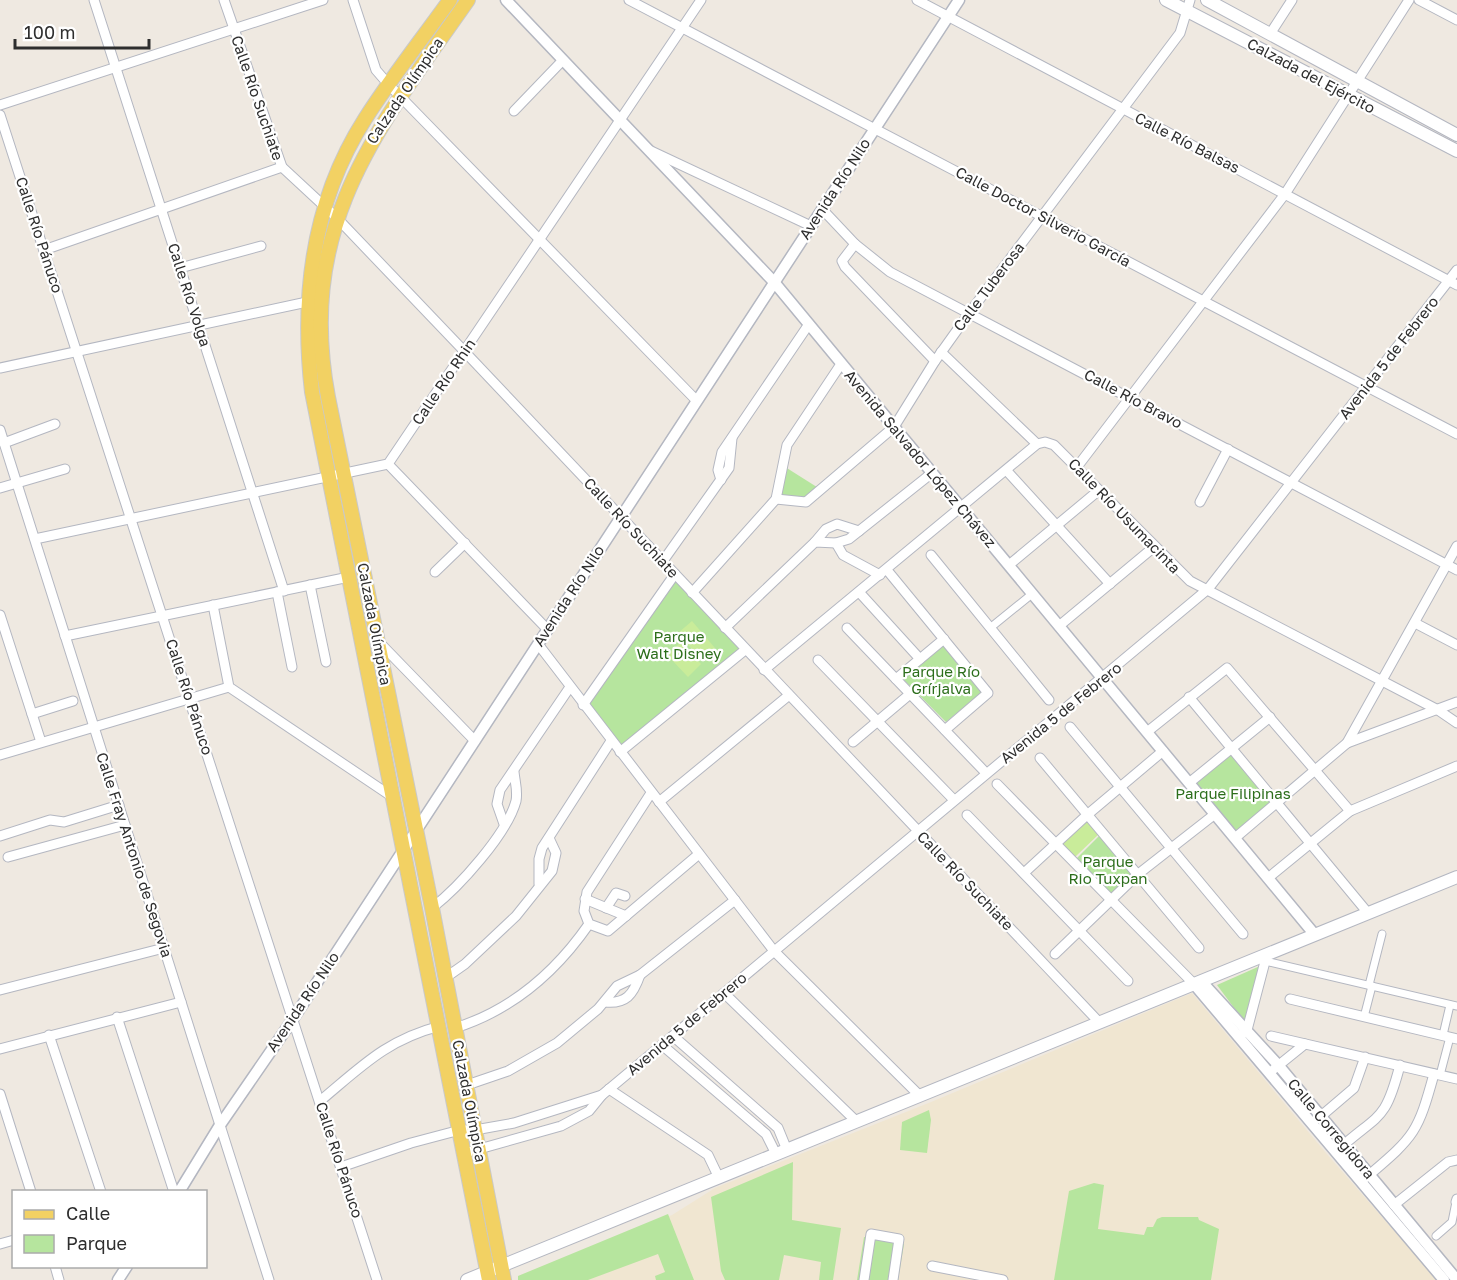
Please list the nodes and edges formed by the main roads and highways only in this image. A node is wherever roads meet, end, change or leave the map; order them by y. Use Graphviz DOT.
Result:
graph roads {
  1 [pos="450,0"];
  2 [pos="468,0"];
  3 [pos="1166,0"];
  4 [pos="1206,0"];
  5 [pos="1189,5"];
  6 [pos="1457,135"];
  7 [pos="1457,151"];
  8 [pos="1457,877"];
  9 [pos="503,1273"];
  10 [pos="488,1276"];
  11 [pos="467,1280"];
  1 -- 10 [label="main road, Calzada Olímpica"];
  2 -- 9 [label="main road, Calzada Olímpica"];
  3 -- 5 [label="main road, Calzada del Ejército"];
  4 -- 6 [label="main road, Calzada del Ejército"];
  5 -- 7 [label="main road, Calzada del Ejército"];
  8 -- 9 [label="main road"];
  9 -- 10 [label="main road"];
  10 -- 11 [label="main road"];
}
